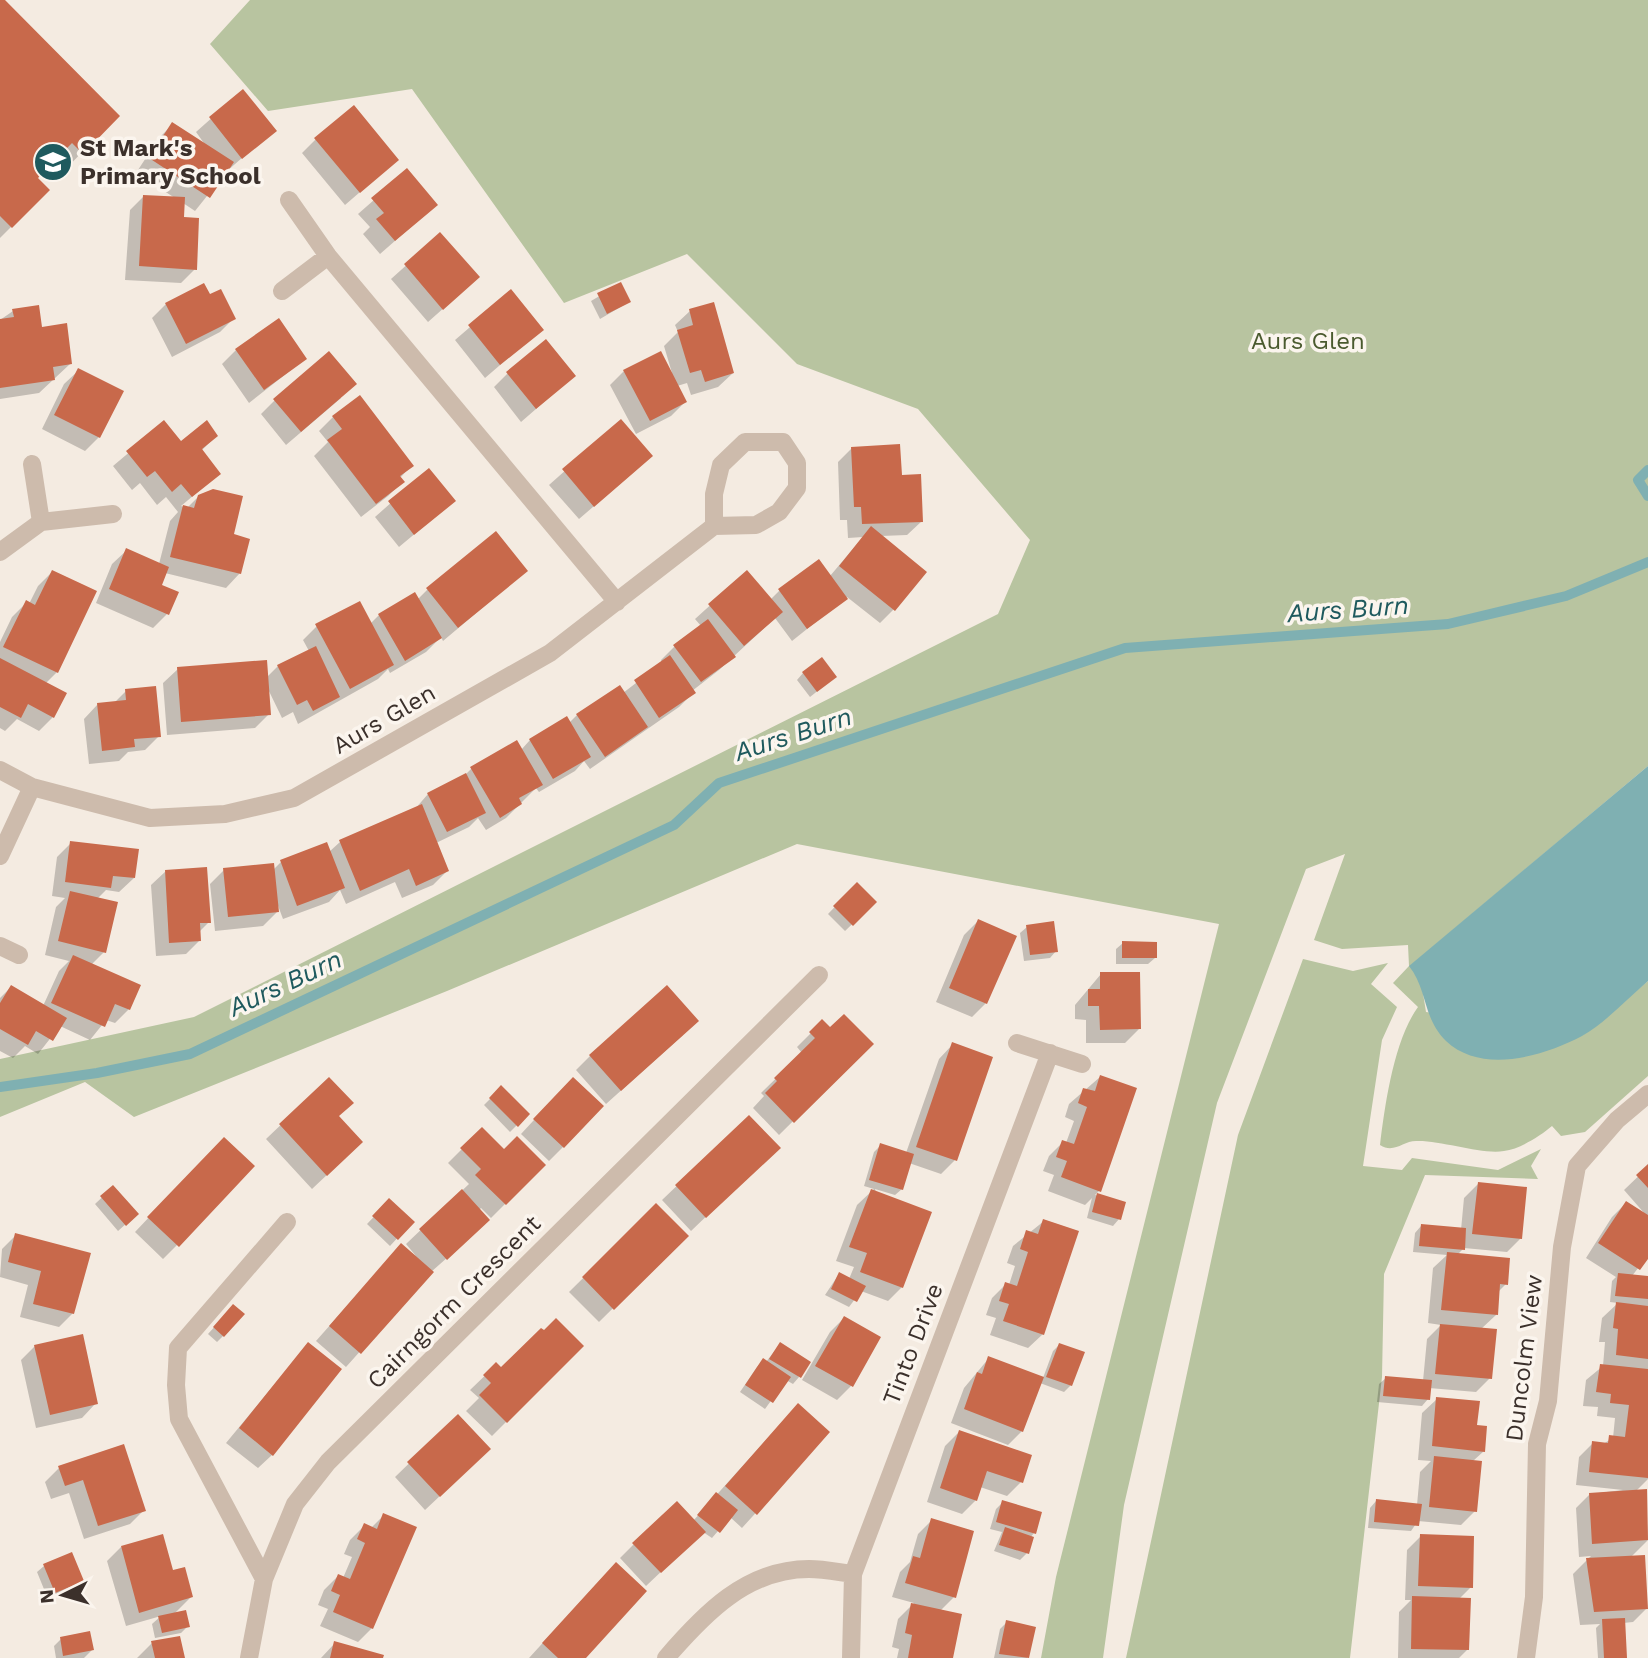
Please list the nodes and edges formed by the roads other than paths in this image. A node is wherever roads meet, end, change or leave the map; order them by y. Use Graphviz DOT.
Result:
graph roads {
  1 [pos="289,200"];
  2 [pos="328,256"];
  3 [pos="282,291"];
  4 [pos="32,464"];
  5 [pos="113,514"];
  6 [pos="41,522"];
  7 [pos="714,526"];
  8 [pos="0,552"];
  9 [pos="617,602"];
  10 [pos="0,770"];
  11 [pos="32,787"];
  12 [pos="0,856"];
  13 [pos="0,946"];
  14 [pos="19,955"];
  15 [pos="819,975"];
  16 [pos="1017,1043"];
  17 [pos="1050,1054"];
  18 [pos="1082,1064"];
  19 [pos="1648,1094"];
  20 [pos="287,1222"];
  21 [pos="852,1574"];
  22 [pos="264,1579"];
  23 [pos="249,1658"];
  24 [pos="666,1658"];
  25 [pos="850,1658"];
  26 [pos="1527,1658"];
  1 -- 2 [label="street"];
  2 -- 3 [label="street"];
  2 -- 9 [label="street"];
  4 -- 6 [label="street"];
  5 -- 6 [label="street"];
  6 -- 8 [label="street"];
  7 -- 7 [label="street"];
  7 -- 9 [label="street, Aurs Glen"];
  9 -- 11 [label="street, Aurs Glen"];
  10 -- 11 [label="street, Aurs Glen"];
  11 -- 12 [label="street"];
  13 -- 14 [label="street"];
  15 -- 22 [label="street, Cairngorm Crescent"];
  16 -- 17 [label="street"];
  17 -- 18 [label="street"];
  17 -- 21 [label="street, Tinto Drive"];
  19 -- 26 [label="street, Duncolm View"];
  20 -- 22 [label="street"];
  21 -- 24 [label="street"];
  21 -- 25 [label="street, Tinto Drive"];
  22 -- 23 [label="street, Cairngorm Crescent"];
}
